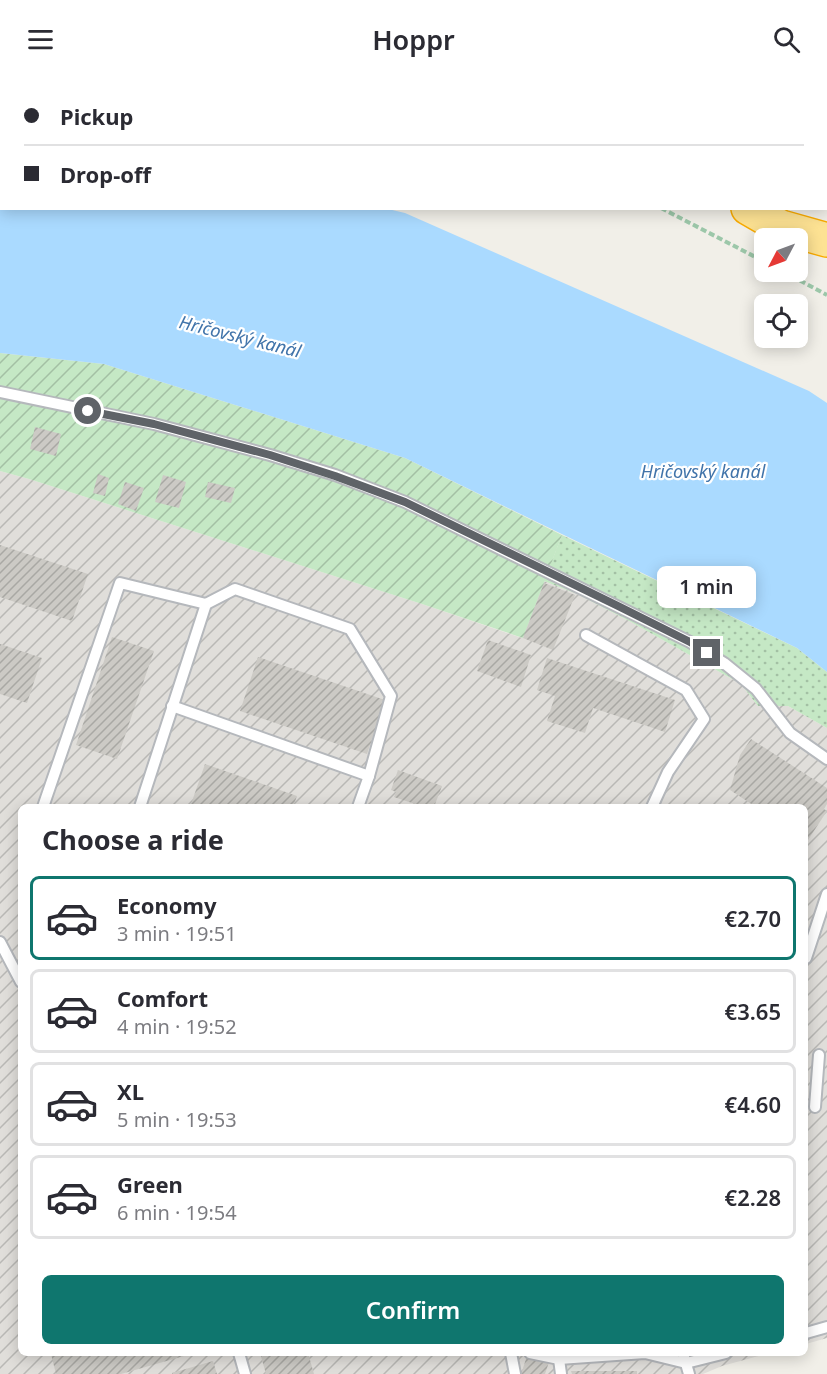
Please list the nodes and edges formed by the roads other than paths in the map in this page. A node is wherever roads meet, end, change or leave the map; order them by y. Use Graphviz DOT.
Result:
graph roads {
  1 [pos="751,210"];
  2 [pos="827,240"];
  3 [pos="0,392"];
  4 [pos="206,604"];
  5 [pos="586,635"];
  6 [pos="172,706"];
  7 [pos="827,759"];
  8 [pos="369,776"];
  9 [pos="44,804"];
  10 [pos="141,804"];
  11 [pos="359,804"];
  12 [pos="653,804"];
  13 [pos="827,894"];
  14 [pos="0,942"];
  15 [pos="808,952"];
  16 [pos="18,976"];
  17 [pos="819,1055"];
  18 [pos="815,1107"];
  19 [pos="827,1327"];
  20 [pos="808,1332"];
  21 [pos="240,1356"];
  22 [pos="512,1356"];
  23 [pos="544,1356"];
  24 [pos="585,1356"];
  25 [pos="657,1356"];
  26 [pos="714,1356"];
  27 [pos="559,1359"];
  28 [pos="686,1363"];
  29 [pos="245,1374"];
  30 [pos="515,1374"];
  31 [pos="561,1374"];
  1 -- 2 [label="highway"];
  3 -- 7 [label="lane"];
  4 -- 6 [label="lane"];
  4 -- 8 [label="lane"];
  4 -- 9 [label="lane"];
  5 -- 12 [label="lane"];
  6 -- 8 [label="lane"];
  6 -- 10 [label="lane"];
  8 -- 11 [label="lane"];
  13 -- 15 [label="lane"];
  14 -- 16 [label="lane"];
  17 -- 18 [label="lane"];
  19 -- 20 [label="lane"];
  21 -- 29 [label="lane"];
  22 -- 30 [label="lane"];
  23 -- 27 [label="lane"];
  24 -- 27 [label="lane"];
  25 -- 28 [label="lane"];
  26 -- 28 [label="lane"];
  27 -- 31 [label="lane"];
}
